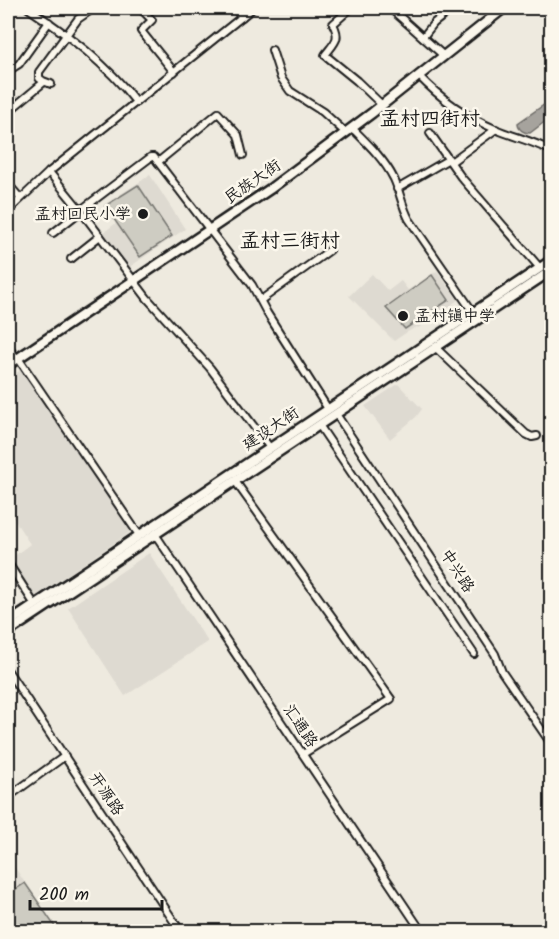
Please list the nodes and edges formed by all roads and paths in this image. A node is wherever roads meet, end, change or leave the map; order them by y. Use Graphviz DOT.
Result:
graph roads {
  1 [pos="28,8"];
  2 [pos="94,8"];
  3 [pos="152,8"];
  4 [pos="234,8"];
  5 [pos="253,8"];
  6 [pos="351,8"];
  7 [pos="390,8"];
  8 [pos="453,8"];
  9 [pos="504,8"];
  10 [pos="143,10"];
  11 [pos="242,17"];
  12 [pos="49,22"];
  13 [pos="65,35"];
  14 [pos="423,37"];
  15 [pos="272,50"];
  16 [pos="444,56"];
  17 [pos="8,71"];
  18 [pos="174,72"];
  19 [pos="418,76"];
  20 [pos="136,102"];
  21 [pos="382,105"];
  22 [pos="8,112"];
  23 [pos="496,129"];
  24 [pos="349,130"];
  25 [pos="430,133"];
  26 [pos="552,151"];
  27 [pos="243,155"];
  28 [pos="450,161"];
  29 [pos="158,162"];
  30 [pos="50,172"];
  31 [pos="8,184"];
  32 [pos="397,189"];
  33 [pos="20,198"];
  34 [pos="81,210"];
  35 [pos="8,211"];
  36 [pos="209,230"];
  37 [pos="53,233"];
  38 [pos="100,236"];
  39 [pos="330,250"];
  40 [pos="71,259"];
  41 [pos="552,260"];
  42 [pos="547,273"];
  43 [pos="134,281"];
  44 [pos="261,300"];
  45 [pos="473,312"];
  46 [pos="8,347"];
  47 [pos="435,347"];
  48 [pos="17,359"];
  49 [pos="8,365"];
  50 [pos="332,411"];
  51 [pos="319,425"];
  52 [pos="537,436"];
  53 [pos="270,448"];
  54 [pos="235,481"];
  55 [pos="155,534"];
  56 [pos="139,536"];
  57 [pos="8,563"];
  58 [pos="35,604"];
  59 [pos="8,622"];
  60 [pos="8,632"];
  61 [pos="474,654"];
  62 [pos="8,671"];
  63 [pos="552,745"];
  64 [pos="303,754"];
  65 [pos="64,756"];
  66 [pos="8,797"];
  67 [pos="421,929"];
  68 [pos="181,932"];
  69 [pos="411,932"];
  1 -- 12 [label="street"];
  2 -- 13 [label="street"];
  3 -- 10 [label="street"];
  4 -- 11 [label="street"];
  5 -- 11 [label="street"];
  6 -- 21 [label="street"];
  7 -- 14 [label="street"];
  8 -- 14 [label="street"];
  9 -- 16 [label="main road, 民族大街"];
  10 -- 18 [label="street"];
  11 -- 18 [label="street"];
  12 -- 13 [label="street"];
  12 -- 17 [label="street"];
  13 -- 20 [label="street"];
  13 -- 22 [label="street"];
  14 -- 16 [label="street"];
  15 -- 24 [label="street"];
  16 -- 19 [label="main road, 民族大街"];
  18 -- 20 [label="street"];
  19 -- 21 [label="main road, 民族大街"];
  19 -- 23 [label="street"];
  20 -- 30 [label="street"];
  21 -- 24 [label="main road, 民族大街"];
  23 -- 26 [label="street"];
  23 -- 28 [label="street"];
  24 -- 32 [label="street"];
  24 -- 36 [label="main road, 民族大街"];
  25 -- 28 [label="street"];
  27 -- 29 [label="street"];
  28 -- 32 [label="street"];
  28 -- 42 [label="street"];
  29 -- 34 [label="street"];
  29 -- 36 [label="street, 中兴路"];
  30 -- 33 [label="street"];
  30 -- 34 [label="street"];
  31 -- 33 [label="street"];
  32 -- 45 [label="street"];
  33 -- 35 [label="street"];
  34 -- 37 [label="street"];
  34 -- 38 [label="street"];
  36 -- 43 [label="main road, 民族大街"];
  36 -- 44 [label="street, 中兴路"];
  38 -- 40 [label="street"];
  38 -- 43 [label="street"];
  39 -- 44 [label="street"];
  41 -- 42 [label="main road, 建设大街"];
  42 -- 45 [label="main road, 建设大街"];
  42 -- 47 [label="main road, 建设大街"];
  43 -- 48 [label="main road, 民族大街"];
  43 -- 53 [label="street"];
  44 -- 50 [label="street, 中兴路"];
  45 -- 50 [label="main road, 建设大街"];
  46 -- 48 [label="street"];
  47 -- 50 [label="main road, 建设大街"];
  47 -- 52 [label="street"];
  48 -- 49 [label="main road, 民族大街"];
  48 -- 56 [label="street"];
  50 -- 51 [label="main road, 建设大街"];
  50 -- 53 [label="main road, 建设大街"];
  50 -- 63 [label="street, 中兴路"];
  51 -- 54 [label="main road, 建设大街"];
  51 -- 61 [label="street"];
  53 -- 56 [label="main road, 建设大街"];
  54 -- 55 [label="main road, 建设大街"];
  54 -- 64 [label="street"];
  55 -- 60 [label="main road, 建设大街"];
  55 -- 64 [label="street, 汇通路"];
  56 -- 58 [label="main road, 建设大街"];
  57 -- 58 [label="street"];
  58 -- 59 [label="main road, 建设大街"];
  62 -- 65 [label="street, 开源路"];
  64 -- 67 [label="street, 汇通路"];
  65 -- 66 [label="street"];
  65 -- 68 [label="street, 开源路"];
  67 -- 69 [label="street"];
}
